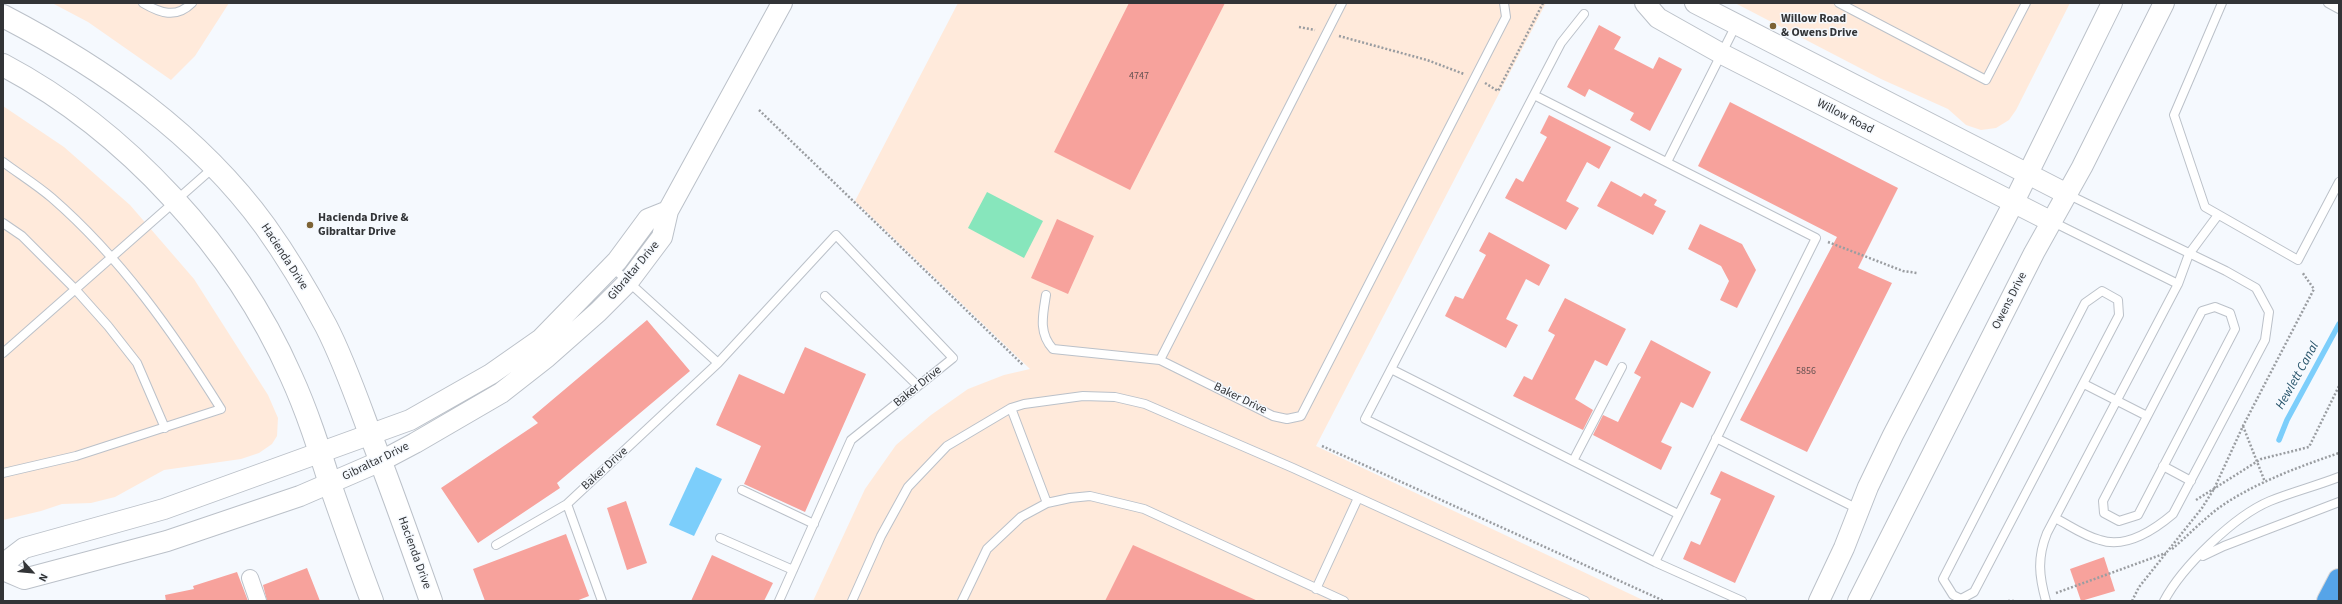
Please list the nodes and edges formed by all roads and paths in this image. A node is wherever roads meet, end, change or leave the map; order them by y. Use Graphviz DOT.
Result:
graph roads {
  1 [pos="143,3"];
  2 [pos="192,3"];
  3 [pos="782,3"];
  4 [pos="1342,3"];
  5 [pos="1504,3"];
  6 [pos="1543,3"];
  7 [pos="1645,3"];
  8 [pos="1695,3"];
  9 [pos="1839,3"];
  10 [pos="2026,3"];
  11 [pos="2112,3"];
  12 [pos="2164,3"];
  13 [pos="2222,3"];
  14 [pos="2328,3"];
  15 [pos="2339,9"];
  16 [pos="1584,14"];
  17 [pos="3,16"];
  18 [pos="1736,24"];
  19 [pos="1299,26"];
  20 [pos="1326,33"];
  21 [pos="1722,54"];
  22 [pos="3,65"];
  23 [pos="1474,78"];
  24 [pos="1534,95"];
  25 [pos="760,110"];
  26 [pos="3,162"];
  27 [pos="1667,162"];
  28 [pos="214,167"];
  29 [pos="2028,173"];
  30 [pos="2339,182"];
  31 [pos="2067,194"];
  32 [pos="174,202"];
  33 [pos="2013,204"];
  34 [pos="668,211"];
  35 [pos="2218,215"];
  36 [pos="2052,222"];
  37 [pos="3,223"];
  38 [pos="1816,238"];
  39 [pos="2189,254"];
  40 [pos="111,257"];
  41 [pos="2298,260"];
  42 [pos="612,267"];
  43 [pos="1917,273"];
  44 [pos="629,281"];
  45 [pos="2178,284"];
  46 [pos="76,289"];
  47 [pos="1046,294"];
  48 [pos="825,296"];
  49 [pos="3,353"];
  50 [pos="1160,360"];
  51 [pos="718,363"];
  52 [pos="1022,365"];
  53 [pos="1622,367"];
  54 [pos="1391,369"];
  55 [pos="2084,384"];
  56 [pos="918,386"];
  57 [pos="2339,386"];
  58 [pos="2117,400"];
  59 [pos="1011,408"];
  60 [pos="2147,416"];
  61 [pos="2243,426"];
  62 [pos="165,428"];
  63 [pos="371,434"];
  64 [pos="1716,438"];
  65 [pos="1322,446"];
  66 [pos="2339,453"];
  67 [pos="321,454"];
  68 [pos="382,461"];
  69 [pos="1573,461"];
  70 [pos="2257,462"];
  71 [pos="2163,466"];
  72 [pos="3,473"];
  73 [pos="2339,477"];
  74 [pos="2191,481"];
  75 [pos="2265,482"];
  76 [pos="330,484"];
  77 [pos="2214,489"];
  78 [pos="742,490"];
  79 [pos="1358,498"];
  80 [pos="2339,502"];
  81 [pos="1047,503"];
  82 [pos="567,504"];
  83 [pos="1859,510"];
  84 [pos="1678,514"];
  85 [pos="2173,514"];
  86 [pos="2055,518"];
  87 [pos="814,524"];
  88 [pos="720,538"];
  89 [pos="496,545"];
  90 [pos="2167,552"];
  91 [pos="2197,559"];
  92 [pos="1655,562"];
  93 [pos="3,564"];
  94 [pos="3,570"];
  95 [pos="793,570"];
  96 [pos="250,578"];
  97 [pos="2339,580"];
  98 [pos="1316,588"];
  99 [pos="2045,599"];
  100 [pos="258,601"];
  101 [pos="372,601"];
  102 [pos="431,601"];
  103 [pos="602,601"];
  104 [pos="779,601"];
  105 [pos="852,601"];
  106 [pos="962,601"];
  107 [pos="1344,601"];
  108 [pos="1585,601"];
  109 [pos="1664,601"];
  110 [pos="1742,601"];
  111 [pos="1819,601"];
  112 [pos="1858,601"];
  113 [pos="2008,601"];
  114 [pos="2016,601"];
  115 [pos="2132,601"];
  116 [pos="2164,601"];
  117 [pos="2328,601"];
  1 -- 2 [label="lane"];
  3 -- 34 [label="street, Gibraltar Drive"];
  4 -- 20 [label="lane"];
  5 -- 23 [label="lane"];
  6 -- 23 [label="path"];
  7 -- 21 [label="street, Willow Road"];
  8 -- 18 [label="street"];
  9 -- 10 [label="lane"];
  11 -- 29 [label="street"];
  12 -- 31 [label="street, Owens Drive"];
  13 -- 35 [label="lane"];
  14 -- 15 [label="lane"];
  16 -- 24 [label="lane"];
  17 -- 28 [label="main road, Hacienda Drive"];
  18 -- 21 [label="lane"];
  18 -- 29 [label="street"];
  19 -- 20 [label="path"];
  20 -- 23 [label="path"];
  20 -- 50 [label="lane"];
  21 -- 27 [label="lane"];
  21 -- 33 [label="street, Willow Road"];
  22 -- 32 [label="main road"];
  23 -- 50 [label="lane, Baker Drive"];
  24 -- 27 [label="lane"];
  24 -- 54 [label="lane"];
  25 -- 52 [label="path"];
  26 -- 40 [label="lane"];
  27 -- 38 [label="lane"];
  28 -- 32 [label="lane"];
  28 -- 63 [label="main road, Hacienda Drive"];
  29 -- 31 [label="street"];
  29 -- 33 [label="street"];
  30 -- 41 [label="lane"];
  31 -- 36 [label="street, Owens Drive"];
  31 -- 39 [label="lane"];
  32 -- 40 [label="lane"];
  32 -- 67 [label="main road"];
  33 -- 36 [label="street, Willow Road"];
  33 -- 83 [label="street"];
  34 -- 42 [label="street, Gibraltar Drive"];
  34 -- 44 [label="street, Gibraltar Drive"];
  35 -- 39 [label="lane"];
  35 -- 41 [label="lane"];
  36 -- 45 [label="lane"];
  36 -- 112 [label="street, Owens Drive"];
  37 -- 46 [label="lane"];
  38 -- 43 [label="path"];
  38 -- 64 [label="lane"];
  39 -- 45 [label="lane"];
  39 -- 74 [label="lane"];
  40 -- 46 [label="lane"];
  40 -- 62 [label="lane"];
  41 -- 61 [label="path"];
  42 -- 44 [label="lane"];
  42 -- 63 [label="street, Gibraltar Drive"];
  44 -- 51 [label="lane"];
  44 -- 68 [label="street, Gibraltar Drive"];
  45 -- 58 [label="lane"];
  46 -- 49 [label="lane"];
  46 -- 62 [label="lane"];
  47 -- 50 [label="lane"];
  48 -- 56 [label="lane"];
  51 -- 56 [label="lane, Baker Drive"];
  51 -- 82 [label="lane, Baker Drive"];
  53 -- 69 [label="lane"];
  54 -- 69 [label="lane"];
  54 -- 92 [label="lane"];
  55 -- 55 [label="lane"];
  55 -- 58 [label="lane"];
  56 -- 87 [label="lane, Baker Drive"];
  57 -- 70 [label="path"];
  58 -- 60 [label="lane"];
  58 -- 86 [label="lane"];
  59 -- 79 [label="lane"];
  59 -- 81 [label="lane"];
  59 -- 105 [label="lane"];
  60 -- 71 [label="lane"];
  60 -- 71 [label="lane"];
  61 -- 70 [label="path"];
  61 -- 77 [label="path"];
  62 -- 72 [label="lane"];
  63 -- 67 [label="street, Gibraltar Drive"];
  63 -- 68 [label="main road, Hacienda Drive"];
  64 -- 83 [label="lane"];
  64 -- 84 [label="lane"];
  65 -- 109 [label="path"];
  66 -- 75 [label="path"];
  67 -- 76 [label="main road"];
  67 -- 93 [label="street, Gibraltar Drive"];
  68 -- 76 [label="street, Gibraltar Drive"];
  68 -- 102 [label="main road, Hacienda Drive"];
  69 -- 84 [label="lane"];
  70 -- 75 [label="path"];
  70 -- 77 [label="path"];
  71 -- 74 [label="lane"];
  73 -- 91 [label="lane"];
  74 -- 85 [label="lane"];
  75 -- 90 [label="path"];
  76 -- 94 [label="street, Gibraltar Drive"];
  76 -- 101 [label="main road"];
  77 -- 85 [label="path"];
  77 -- 90 [label="path"];
  78 -- 87 [label="lane"];
  79 -- 98 [label="lane"];
  79 -- 108 [label="lane"];
  80 -- 91 [label="lane"];
  81 -- 98 [label="lane"];
  81 -- 106 [label="lane"];
  82 -- 89 [label="lane, Baker Drive"];
  82 -- 103 [label="lane"];
  83 -- 111 [label="street"];
  84 -- 92 [label="lane"];
  85 -- 86 [label="lane"];
  86 -- 99 [label="lane"];
  87 -- 95 [label="lane, Baker Drive"];
  88 -- 95 [label="lane"];
  90 -- 99 [label="path"];
  90 -- 115 [label="path"];
  91 -- 116 [label="lane"];
  92 -- 110 [label="lane"];
  95 -- 104 [label="lane, Baker Drive"];
  96 -- 100 [label="street"];
  97 -- 117 [label="highway"];
  98 -- 107 [label="lane"];
  113 -- 114 [label="path"];
}
